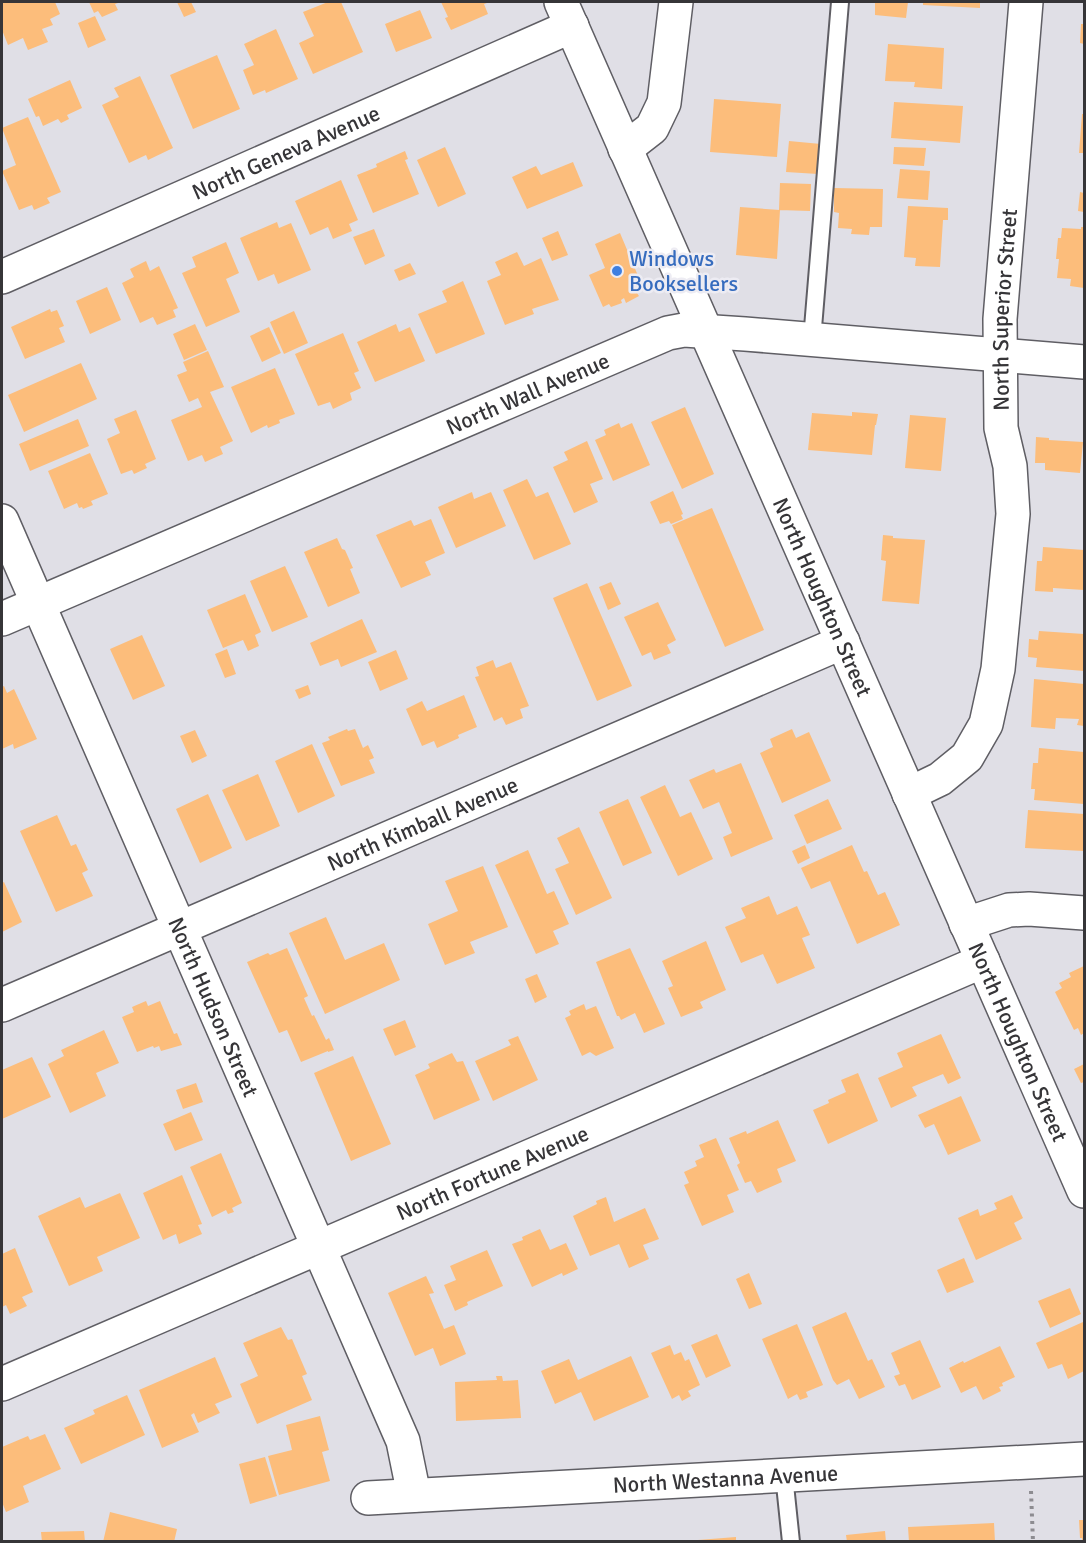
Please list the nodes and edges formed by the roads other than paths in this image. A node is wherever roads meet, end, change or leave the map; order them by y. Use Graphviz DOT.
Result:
graph roads {
  1 [pos="676,2"];
  2 [pos="840,2"];
  3 [pos="1026,2"];
  4 [pos="566,14"];
  5 [pos="625,148"];
  6 [pos="2,277"];
  7 [pos="706,332"];
  8 [pos="812,340"];
  9 [pos="1000,355"];
  10 [pos="1084,362"];
  11 [pos="2,521"];
  12 [pos="38,604"];
  13 [pos="2,619"];
  14 [pos="843,642"];
  15 [pos="909,794"];
  16 [pos="1084,913"];
  17 [pos="966,924"];
  18 [pos="179,928"];
  19 [pos="983,962"];
  20 [pos="2,1005"];
  21 [pos="1084,1191"];
  22 [pos="319,1248"];
  23 [pos="2,1384"];
  24 [pos="1084,1459"];
  25 [pos="784,1475"];
  26 [pos="414,1495"];
  27 [pos="368,1498"];
  28 [pos="791,1542"];
  1 -- 5 [label="street"];
  2 -- 8 [label="lane"];
  3 -- 9 [label="street, North Superior Street"];
  4 -- 5 [label="street, North Houghton Street"];
  4 -- 6 [label="street, North Geneva Avenue"];
  5 -- 7 [label="street, North Houghton Street"];
  7 -- 8 [label="street, North Wall Avenue"];
  7 -- 12 [label="street, North Wall Avenue"];
  7 -- 14 [label="street, North Houghton Street"];
  8 -- 9 [label="street, North Wall Avenue"];
  9 -- 10 [label="street, North Wall Avenue"];
  9 -- 15 [label="street, North Superior Street"];
  11 -- 12 [label="street, North Hudson Street"];
  12 -- 13 [label="street, North Wall Avenue"];
  12 -- 18 [label="street, North Hudson Street"];
  14 -- 15 [label="street, North Houghton Street"];
  14 -- 18 [label="street, North Kimball Avenue"];
  15 -- 17 [label="street, North Houghton Street"];
  16 -- 17 [label="street"];
  17 -- 19 [label="street, North Houghton Street"];
  18 -- 20 [label="street, North Kimball Avenue"];
  18 -- 22 [label="street, North Hudson Street"];
  19 -- 21 [label="street, North Houghton Street"];
  19 -- 22 [label="street, North Fortune Avenue"];
  22 -- 23 [label="street, North Fortune Avenue"];
  22 -- 26 [label="street, North Hudson Street"];
  24 -- 25 [label="street, North Westanna Avenue"];
  25 -- 26 [label="street, North Westanna Avenue"];
  25 -- 28 [label="lane"];
  26 -- 27 [label="street, North Westanna Avenue"];
}
